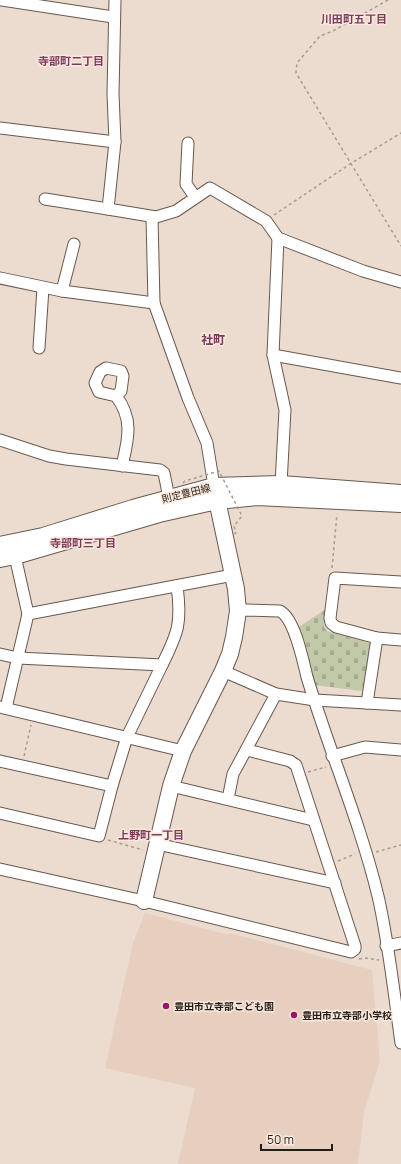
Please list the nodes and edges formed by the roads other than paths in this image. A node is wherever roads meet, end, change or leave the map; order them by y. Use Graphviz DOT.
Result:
graph roads {
  1 [pos="2,0"];
  2 [pos="115,0"];
  3 [pos="113,17"];
  4 [pos="0,128"];
  5 [pos="115,142"];
  6 [pos="188,143"];
  7 [pos="195,197"];
  8 [pos="45,199"];
  9 [pos="108,209"];
  10 [pos="152,218"];
  11 [pos="278,238"];
  12 [pos="74,244"];
  13 [pos="0,278"];
  14 [pos="401,282"];
  15 [pos="43,288"];
  16 [pos="62,291"];
  17 [pos="154,303"];
  18 [pos="38,348"];
  19 [pos="273,355"];
  20 [pos="401,378"];
  21 [pos="116,396"];
  22 [pos="0,440"];
  23 [pos="122,466"];
  24 [pos="281,484"];
  25 [pos="215,493"];
  26 [pos="401,493"];
  27 [pos="169,498"];
  28 [pos="401,504"];
  29 [pos="0,545"];
  30 [pos="8,557"];
  31 [pos="233,575"];
  32 [pos="401,582"];
  33 [pos="177,586"];
  34 [pos="238,612"];
  35 [pos="28,614"];
  36 [pos="377,638"];
  37 [pos="401,640"];
  38 [pos="0,654"];
  39 [pos="18,658"];
  40 [pos="162,665"];
  41 [pos="223,671"];
  42 [pos="276,694"];
  43 [pos="314,700"];
  44 [pos="367,703"];
  45 [pos="401,705"];
  46 [pos="3,708"];
  47 [pos="127,737"];
  48 [pos="247,750"];
  49 [pos="401,750"];
  50 [pos="183,751"];
  51 [pos="334,760"];
  52 [pos="0,761"];
  53 [pos="112,786"];
  54 [pos="171,786"];
  55 [pos="228,799"];
  56 [pos="0,813"];
  57 [pos="313,820"];
  58 [pos="152,847"];
  59 [pos="0,869"];
  60 [pos="335,884"];
  61 [pos="144,900"];
  62 [pos="401,943"];
  63 [pos="386,946"];
  64 [pos="401,1043"];
  1 -- 3 [label="street"];
  2 -- 3 [label="street"];
  3 -- 5 [label="street"];
  4 -- 5 [label="street"];
  5 -- 9 [label="street"];
  6 -- 7 [label="street"];
  7 -- 10 [label="street"];
  7 -- 11 [label="street"];
  8 -- 9 [label="street"];
  9 -- 10 [label="street"];
  10 -- 17 [label="street"];
  11 -- 14 [label="street"];
  11 -- 19 [label="street"];
  12 -- 16 [label="street"];
  13 -- 15 [label="street"];
  15 -- 16 [label="street"];
  15 -- 18 [label="street"];
  16 -- 17 [label="street"];
  17 -- 25 [label="street"];
  19 -- 20 [label="street"];
  19 -- 24 [label="street"];
  21 -- 23 [label="street"];
  22 -- 23 [label="street"];
  23 -- 27 [label="street"];
  24 -- 25 [label="main road, 則定豊田線"];
  24 -- 26 [label="main road, 則定豊田線"];
  25 -- 27 [label="main road, 則定豊田線"];
  25 -- 28 [label="main road, 則定豊田線"];
  25 -- 30 [label="main road, 則定豊田線"];
  25 -- 31 [label="main road"];
  27 -- 29 [label="main road, 則定豊田線"];
  30 -- 35 [label="street"];
  31 -- 33 [label="street"];
  31 -- 34 [label="main road"];
  32 -- 36 [label="street"];
  33 -- 35 [label="street"];
  33 -- 40 [label="street"];
  34 -- 41 [label="main road"];
  34 -- 43 [label="street"];
  35 -- 39 [label="street"];
  36 -- 37 [label="street"];
  36 -- 44 [label="street"];
  38 -- 39 [label="street"];
  39 -- 40 [label="street"];
  39 -- 46 [label="street"];
  40 -- 47 [label="street"];
  41 -- 42 [label="street"];
  41 -- 50 [label="main road"];
  42 -- 43 [label="street"];
  42 -- 48 [label="street"];
  43 -- 44 [label="street"];
  43 -- 51 [label="street"];
  44 -- 45 [label="street"];
  46 -- 47 [label="street"];
  47 -- 50 [label="street"];
  47 -- 53 [label="street"];
  48 -- 55 [label="street"];
  48 -- 57 [label="street"];
  49 -- 51 [label="street"];
  50 -- 54 [label="main road"];
  51 -- 63 [label="street"];
  52 -- 53 [label="street"];
  53 -- 56 [label="street"];
  54 -- 55 [label="street"];
  54 -- 58 [label="main road"];
  55 -- 57 [label="street"];
  57 -- 60 [label="street"];
  58 -- 60 [label="street"];
  58 -- 61 [label="main road"];
  59 -- 61 [label="street"];
  60 -- 61 [label="street"];
  62 -- 63 [label="street"];
  63 -- 64 [label="street"];
}
